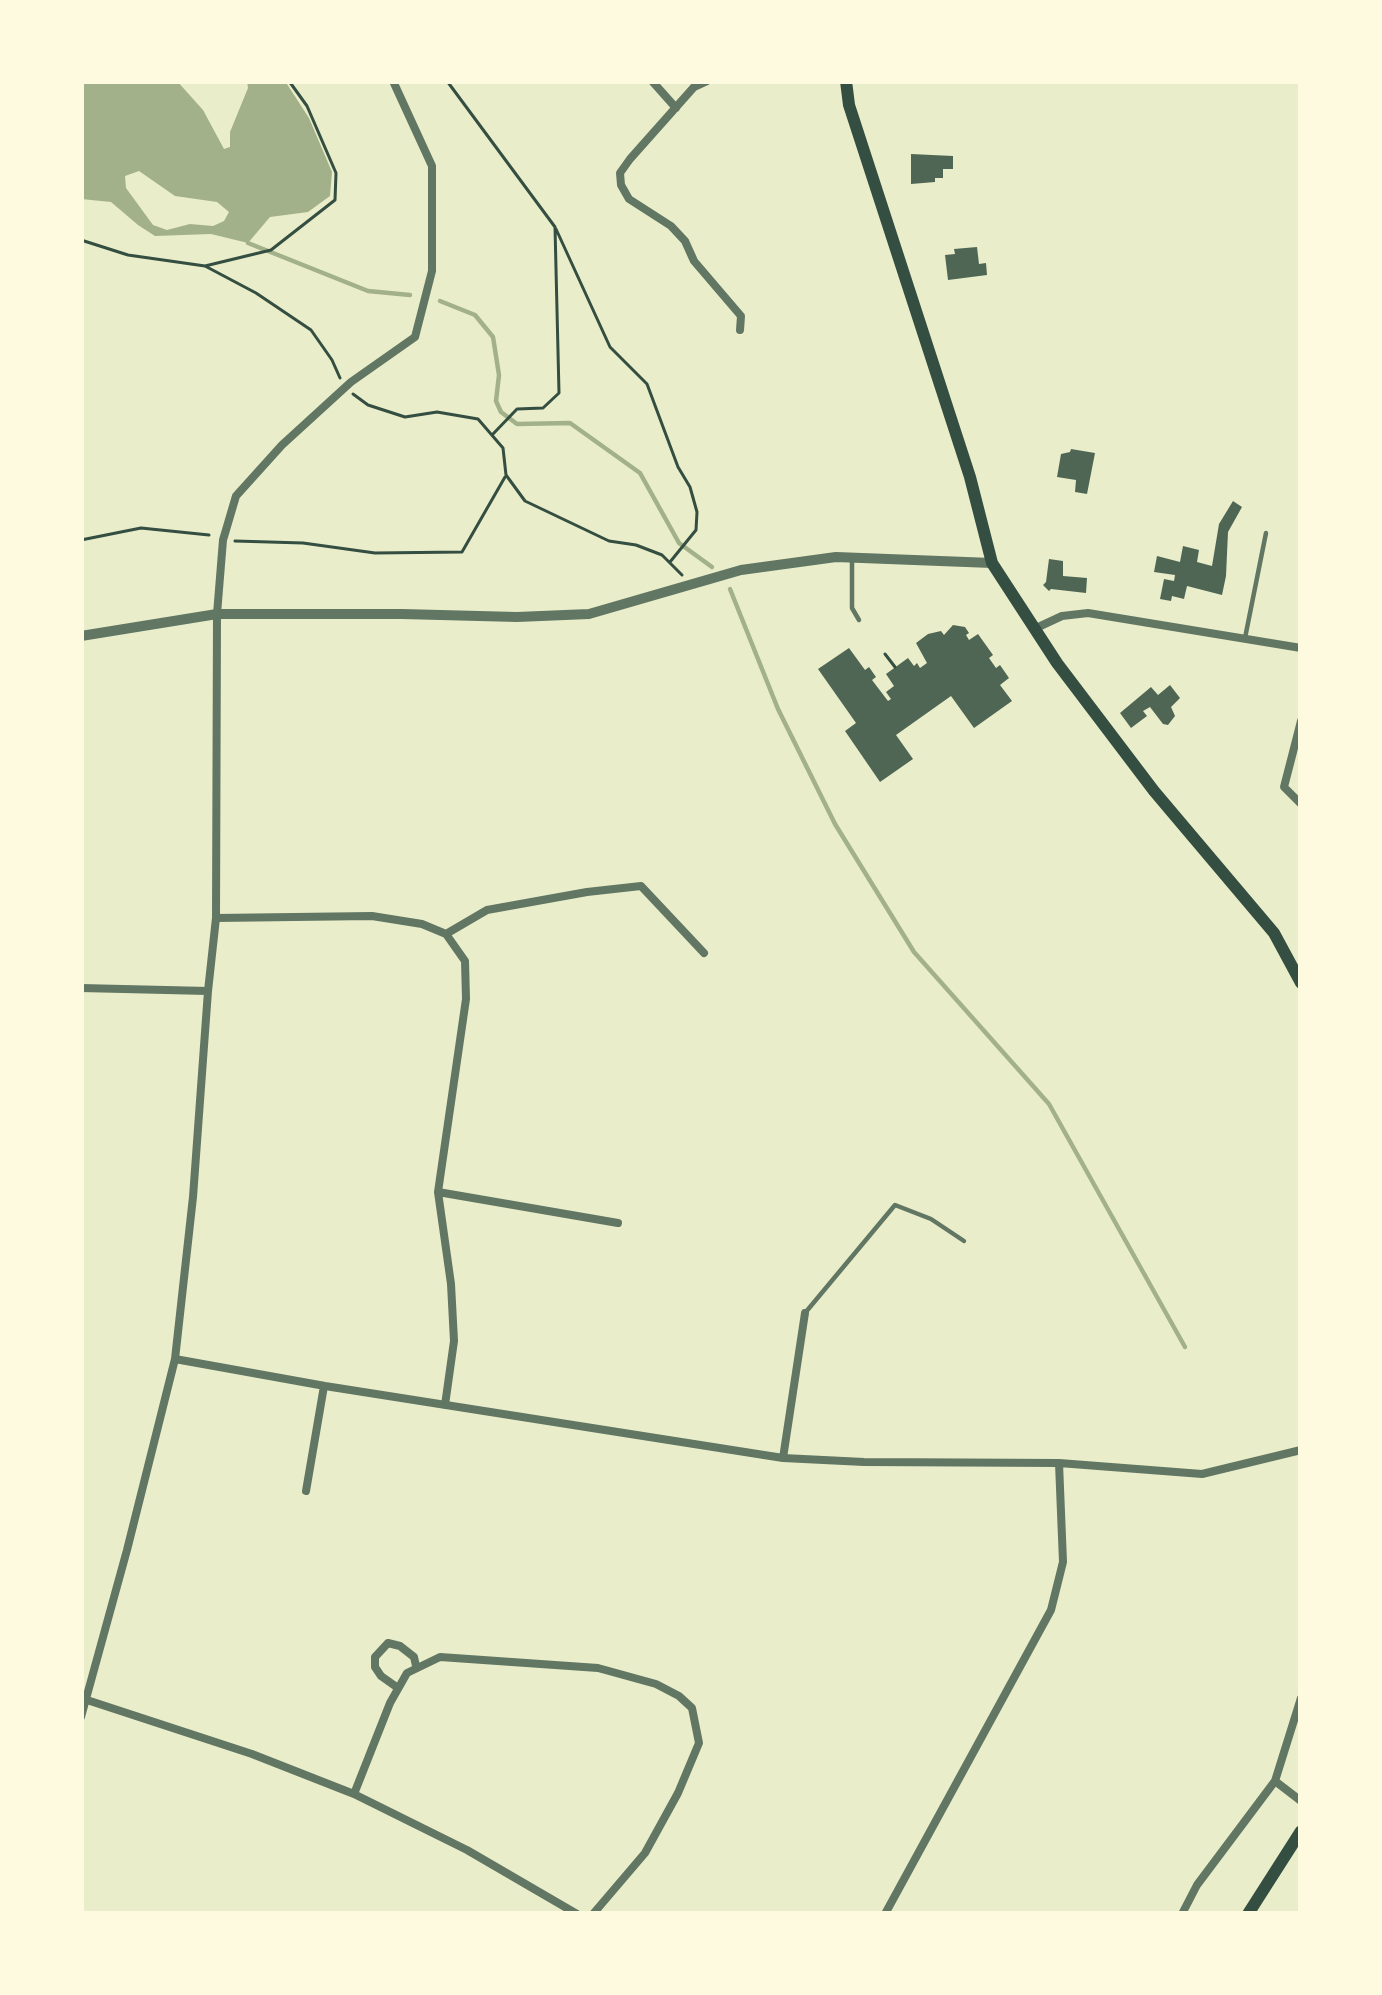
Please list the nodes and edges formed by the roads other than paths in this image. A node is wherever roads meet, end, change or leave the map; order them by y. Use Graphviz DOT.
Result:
graph roads {
  1 [pos="393,81"];
  2 [pos="652,81"];
  3 [pos="706,81"];
  4 [pos="846,81"];
  5 [pos="676,108"];
  6 [pos="740,330"];
  7 [pos="1266,533"];
  8 [pos="853,558"];
  9 [pos="992,563"];
  10 [pos="217,614"];
  11 [pos="859,620"];
  12 [pos="1034,629"];
  13 [pos="81,636"];
  14 [pos="1245,638"];
  15 [pos="1301,648"];
  16 [pos="1301,722"];
  17 [pos="1301,804"];
  18 [pos="216,918"];
  19 [pos="446,934"];
  20 [pos="704,953"];
  21 [pos="1301,983"];
  22 [pos="81,988"];
  23 [pos="208,991"];
  24 [pos="438,1192"];
  25 [pos="618,1223"];
  26 [pos="964,1241"];
  27 [pos="805,1313"];
  28 [pos="175,1359"];
  29 [pos="325,1386"];
  30 [pos="446,1405"];
  31 [pos="1301,1450"];
  32 [pos="783,1458"];
  33 [pos="1059,1463"];
  34 [pos="306,1491"];
  35 [pos="417,1667"];
  36 [pos="398,1688"];
  37 [pos="1301,1698"];
  38 [pos="87,1700"];
  39 [pos="81,1717"];
  40 [pos="1275,1781"];
  41 [pos="354,1794"];
  42 [pos="1301,1801"];
  43 [pos="1301,1832"];
  44 [pos="577,1914"];
  45 [pos="593,1914"];
  46 [pos="885,1914"];
  47 [pos="1182,1914"];
  48 [pos="1248,1914"];
  1 -- 10 [label="street"];
  2 -- 5 [label="street"];
  3 -- 5 [label="street"];
  4 -- 9 [label="main road"];
  5 -- 6 [label="street"];
  7 -- 14 [label="lane"];
  8 -- 9 [label="street"];
  8 -- 10 [label="street"];
  8 -- 11 [label="lane"];
  9 -- 12 [label="main road"];
  10 -- 13 [label="street"];
  10 -- 18 [label="street"];
  12 -- 14 [label="street"];
  12 -- 21 [label="main road"];
  14 -- 15 [label="street"];
  16 -- 17 [label="street"];
  18 -- 19 [label="street"];
  18 -- 23 [label="street"];
  19 -- 20 [label="street"];
  19 -- 24 [label="street"];
  22 -- 23 [label="street"];
  23 -- 28 [label="street"];
  24 -- 25 [label="street"];
  24 -- 30 [label="street"];
  26 -- 27 [label="lane"];
  27 -- 32 [label="street"];
  28 -- 29 [label="street"];
  28 -- 38 [label="street"];
  29 -- 30 [label="street"];
  29 -- 34 [label="street"];
  30 -- 32 [label="street"];
  31 -- 33 [label="street"];
  32 -- 33 [label="street"];
  33 -- 46 [label="street"];
  35 -- 36 [label="street"];
  35 -- 36 [label="street"];
  35 -- 45 [label="street"];
  36 -- 41 [label="street"];
  37 -- 40 [label="street"];
  38 -- 39 [label="street"];
  38 -- 41 [label="street"];
  40 -- 42 [label="street"];
  40 -- 47 [label="street"];
  41 -- 44 [label="street"];
  43 -- 48 [label="main road"];
}
